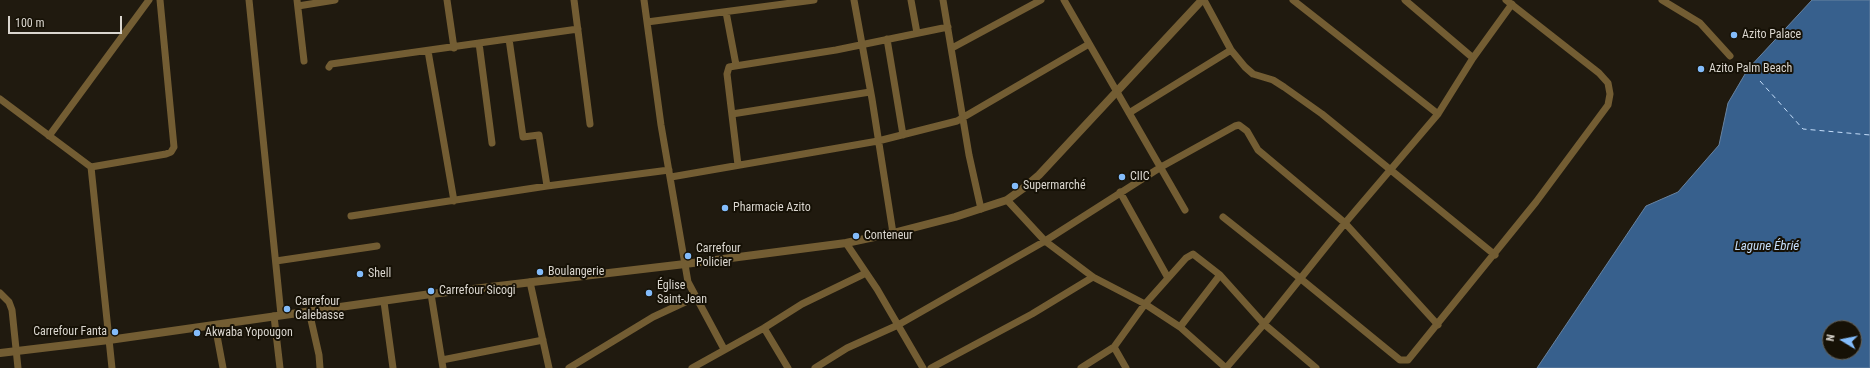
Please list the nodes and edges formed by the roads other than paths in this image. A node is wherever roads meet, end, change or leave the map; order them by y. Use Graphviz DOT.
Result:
graph roads {
  1 [pos="149,0"];
  2 [pos="160,0"];
  3 [pos="249,0"];
  4 [pos="336,0"];
  5 [pos="447,0"];
  6 [pos="574,0"];
  7 [pos="644,0"];
  8 [pos="814,0"];
  9 [pos="854,0"];
  10 [pos="911,0"];
  11 [pos="943,0"];
  12 [pos="1041,0"];
  13 [pos="1064,0"];
  14 [pos="1203,0"];
  15 [pos="1293,0"];
  16 [pos="1405,0"];
  17 [pos="1662,0"];
  18 [pos="781,2"];
  19 [pos="1509,2"];
  20 [pos="298,3"];
  21 [pos="726,12"];
  22 [pos="647,22"];
  23 [pos="948,27"];
  24 [pos="578,29"];
  25 [pos="917,33"];
  26 [pos="509,39"];
  27 [pos="887,39"];
  28 [pos="479,43"];
  29 [pos="861,44"];
  30 [pos="1089,44"];
  31 [pos="454,48"];
  32 [pos="952,48"];
  33 [pos="1232,50"];
  34 [pos="428,51"];
  35 [pos="1730,56"];
  36 [pos="1473,58"];
  37 [pos="304,61"];
  38 [pos="736,65"];
  39 [pos="329,67"];
  40 [pos="870,92"];
  41 [pos="1116,92"];
  42 [pos="0,99"];
  43 [pos="1129,113"];
  44 [pos="732,114"];
  45 [pos="1438,114"];
  46 [pos="964,118"];
  47 [pos="590,124"];
  48 [pos="903,135"];
  49 [pos="49,136"];
  50 [pos="878,141"];
  51 [pos="492,142"];
  52 [pos="738,165"];
  53 [pos="91,167"];
  54 [pos="1161,167"];
  55 [pos="669,170"];
  56 [pos="1391,171"];
  57 [pos="671,177"];
  58 [pos="547,186"];
  59 [pos="1120,192"];
  60 [pos="1007,200"];
  61 [pos="454,201"];
  62 [pos="982,209"];
  63 [pos="1185,210"];
  64 [pos="351,216"];
  65 [pos="1222,217"];
  66 [pos="1345,223"];
  67 [pos="893,233"];
  68 [pos="1045,241"];
  69 [pos="846,243"];
  70 [pos="377,246"];
  71 [pos="1495,255"];
  72 [pos="276,261"];
  73 [pos="685,264"];
  74 [pos="866,273"];
  75 [pos="1220,275"];
  76 [pos="1093,277"];
  77 [pos="1168,278"];
  78 [pos="1301,278"];
  79 [pos="530,282"];
  80 [pos="0,293"];
  81 [pos="431,294"];
  82 [pos="696,297"];
  83 [pos="384,302"];
  84 [pos="1145,304"];
  85 [pos="309,311"];
  86 [pos="278,316"];
  87 [pos="1264,324"];
  88 [pos="215,325"];
  89 [pos="898,325"];
  90 [pos="1438,325"];
  91 [pos="1180,327"];
  92 [pos="764,328"];
  93 [pos="109,340"];
  94 [pos="543,340"];
  95 [pos="1114,347"];
  96 [pos="724,349"];
  97 [pos="16,351"];
  98 [pos="0,353"];
  99 [pos="442,364"];
  100 [pos="18,368"];
  101 [pos="112,368"];
  102 [pos="223,368"];
  103 [pos="280,368"];
  104 [pos="320,368"];
  105 [pos="393,368"];
  106 [pos="548,368"];
  107 [pos="569,368"];
  108 [pos="692,368"];
  109 [pos="788,368"];
  110 [pos="816,368"];
  111 [pos="923,368"];
  112 [pos="931,368"];
  113 [pos="1080,368"];
  114 [pos="1126,368"];
  115 [pos="1226,368"];
  116 [pos="1316,368"];
  1 -- 49 [label="street"];
  2 -- 53 [label="street"];
  3 -- 72 [label="street"];
  4 -- 20 [label="street"];
  5 -- 31 [label="street"];
  6 -- 24 [label="street"];
  7 -- 22 [label="street"];
  8 -- 18 [label="street"];
  9 -- 29 [label="street"];
  10 -- 25 [label="street"];
  11 -- 23 [label="street"];
  12 -- 32 [label="street"];
  13 -- 30 [label="street"];
  14 -- 33 [label="street"];
  14 -- 41 [label="street"];
  15 -- 45 [label="street"];
  16 -- 36 [label="street"];
  17 -- 35 [label="street"];
  18 -- 21 [label="street"];
  19 -- 36 [label="street"];
  19 -- 71 [label="street"];
  20 -- 37 [label="street"];
  21 -- 22 [label="street"];
  21 -- 38 [label="street"];
  22 -- 55 [label="street"];
  23 -- 25 [label="street"];
  23 -- 32 [label="street"];
  24 -- 26 [label="street"];
  24 -- 47 [label="street"];
  25 -- 27 [label="street"];
  26 -- 28 [label="street"];
  26 -- 58 [label="street"];
  27 -- 29 [label="street"];
  27 -- 48 [label="street"];
  28 -- 31 [label="street"];
  28 -- 51 [label="street"];
  29 -- 38 [label="street"];
  29 -- 40 [label="street"];
  30 -- 41 [label="street"];
  30 -- 46 [label="street"];
  31 -- 34 [label="street"];
  32 -- 46 [label="street"];
  33 -- 43 [label="street"];
  33 -- 56 [label="street"];
  34 -- 39 [label="street"];
  34 -- 61 [label="street"];
  36 -- 45 [label="street"];
  38 -- 44 [label="street"];
  40 -- 44 [label="street"];
  40 -- 50 [label="street"];
  41 -- 43 [label="street"];
  41 -- 60 [label="street"];
  42 -- 49 [label="street"];
  43 -- 54 [label="street"];
  44 -- 52 [label="street"];
  45 -- 56 [label="street"];
  46 -- 48 [label="street"];
  46 -- 62 [label="street"];
  48 -- 50 [label="street"];
  49 -- 53 [label="street"];
  50 -- 52 [label="street"];
  50 -- 67 [label="street"];
  52 -- 57 [label="street"];
  53 -- 93 [label="street"];
  54 -- 59 [label="street"];
  54 -- 63 [label="street"];
  54 -- 66 [label="street"];
  55 -- 57 [label="street"];
  55 -- 58 [label="street"];
  56 -- 66 [label="street"];
  56 -- 71 [label="street"];
  57 -- 73 [label="street"];
  58 -- 61 [label="street"];
  59 -- 68 [label="street"];
  59 -- 77 [label="street"];
  60 -- 62 [label="street"];
  60 -- 68 [label="street"];
  61 -- 64 [label="street"];
  62 -- 67 [label="street"];
  65 -- 78 [label="street"];
  66 -- 78 [label="street"];
  66 -- 90 [label="street"];
  67 -- 69 [label="street"];
  68 -- 76 [label="street"];
  68 -- 89 [label="street"];
  69 -- 73 [label="street"];
  69 -- 74 [label="street"];
  70 -- 72 [label="street"];
  71 -- 90 [label="street"];
  72 -- 86 [label="street"];
  73 -- 79 [label="street"];
  73 -- 82 [label="street"];
  74 -- 89 [label="street"];
  74 -- 92 [label="street"];
  75 -- 77 [label="street"];
  75 -- 87 [label="street"];
  75 -- 91 [label="street"];
  76 -- 84 [label="street"];
  76 -- 112 [label="street"];
  77 -- 84 [label="street"];
  78 -- 87 [label="street"];
  78 -- 90 [label="street"];
  79 -- 81 [label="street"];
  79 -- 94 [label="street"];
  80 -- 97 [label="street"];
  81 -- 83 [label="street"];
  81 -- 99 [label="street"];
  82 -- 96 [label="street"];
  82 -- 107 [label="street"];
  83 -- 85 [label="street"];
  83 -- 105 [label="street"];
  84 -- 91 [label="street"];
  84 -- 95 [label="street"];
  85 -- 86 [label="street"];
  85 -- 104 [label="street"];
  86 -- 88 [label="street"];
  86 -- 103 [label="street"];
  87 -- 115 [label="street"];
  87 -- 116 [label="street"];
  88 -- 93 [label="street"];
  88 -- 102 [label="street"];
  89 -- 110 [label="street"];
  89 -- 111 [label="street"];
  91 -- 115 [label="street"];
  92 -- 96 [label="street"];
  92 -- 109 [label="street"];
  93 -- 97 [label="street"];
  93 -- 101 [label="street"];
  94 -- 99 [label="street"];
  94 -- 106 [label="street"];
  95 -- 113 [label="street"];
  95 -- 114 [label="street"];
  96 -- 108 [label="street"];
  97 -- 98 [label="street"];
  97 -- 100 [label="street"];
}
